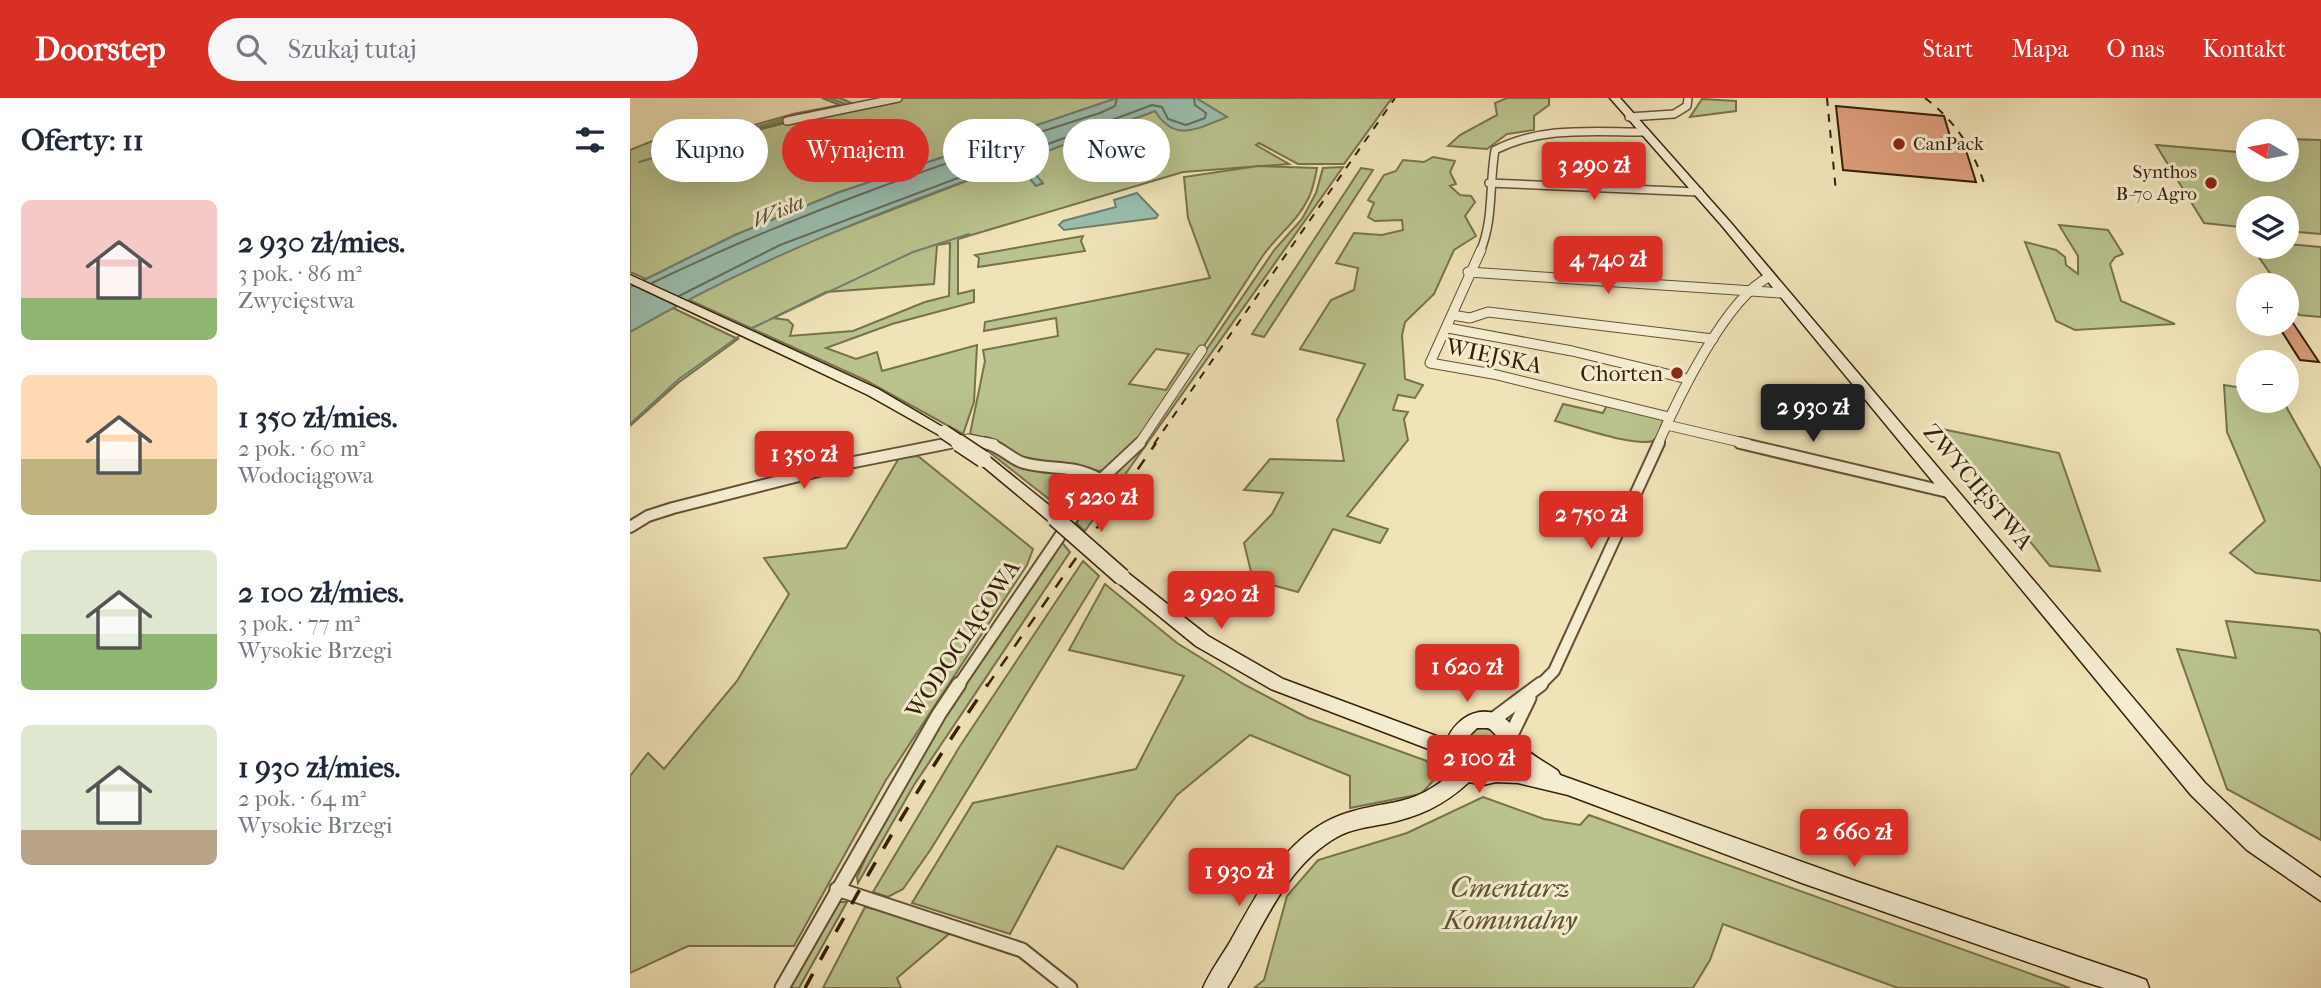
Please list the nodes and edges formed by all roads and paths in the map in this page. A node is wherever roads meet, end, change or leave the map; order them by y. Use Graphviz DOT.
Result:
graph roads {
  1 [pos="898,98"];
  2 [pos="1615,98"];
  3 [pos="1688,98"];
  4 [pos="1629,117"];
  5 [pos="797,119"];
  6 [pos="1645,132"];
  7 [pos="1489,183"];
  8 [pos="1699,192"];
  9 [pos="1468,272"];
  10 [pos="1769,277"];
  11 [pos="630,279"];
  12 [pos="1751,290"];
  13 [pos="1782,293"];
  14 [pos="1452,315"];
  15 [pos="1448,328"];
  16 [pos="1713,339"];
  17 [pos="1202,350"];
  18 [pos="1688,379"];
  19 [pos="1668,421"];
  20 [pos="1100,479"];
  21 [pos="1952,493"];
  22 [pos="630,527"];
  23 [pos="1530,695"];
  24 [pos="1490,722"];
  25 [pos="1455,742"];
  26 [pos="1511,744"];
  27 [pos="1467,771"];
  28 [pos="1494,773"];
  29 [pos="1559,783"];
  30 [pos="838,889"];
  31 [pos="2321,891"];
  32 [pos="782,988"];
  33 [pos="1070,988"];
  34 [pos="1214,988"];
  35 [pos="2138,988"];
  1 -- 5 [label="street"];
  2 -- 4 [label="main road, ZWYCIĘSTWA"];
  3 -- 4 [label="street"];
  4 -- 6 [label="main road, ZWYCIĘSTWA"];
  6 -- 7 [label="street, WIEJSKA"];
  6 -- 8 [label="main road, ZWYCIĘSTWA"];
  7 -- 8 [label="street"];
  7 -- 9 [label="street, WIEJSKA"];
  8 -- 10 [label="main road, ZWYCIĘSTWA"];
  9 -- 12 [label="street"];
  9 -- 14 [label="street, WIEJSKA"];
  10 -- 12 [label="street"];
  10 -- 13 [label="main road, ZWYCIĘSTWA"];
  11 -- 25 [label="main road, bridge"];
  12 -- 13 [label="street"];
  12 -- 16 [label="street"];
  13 -- 21 [label="main road, ZWYCIĘSTWA"];
  14 -- 15 [label="street, WIEJSKA"];
  14 -- 16 [label="street, WIEJSKA"];
  15 -- 18 [label="street, WIEJSKA"];
  15 -- 19 [label="street, WIEJSKA"];
  16 -- 18 [label="street"];
  17 -- 20 [label="street, WODOCIĄGOWA"];
  18 -- 19 [label="street"];
  19 -- 21 [label="street"];
  19 -- 23 [label="street"];
  20 -- 22 [label="street"];
  20 -- 30 [label="street, WODOCIĄGOWA"];
  21 -- 31 [label="main road, ZWYCIĘSTWA"];
  23 -- 24 [label="street"];
  23 -- 26 [label="street"];
  24 -- 25 [label="main road"];
  24 -- 26 [label="main road"];
  25 -- 27 [label="main road"];
  26 -- 28 [label="main road"];
  26 -- 29 [label="main road"];
  27 -- 28 [label="main road"];
  27 -- 34 [label="main road"];
  28 -- 29 [label="main road"];
  29 -- 35 [label="main road"];
  30 -- 32 [label="street, WODOCIĄGOWA"];
  30 -- 33 [label="street"];
}
